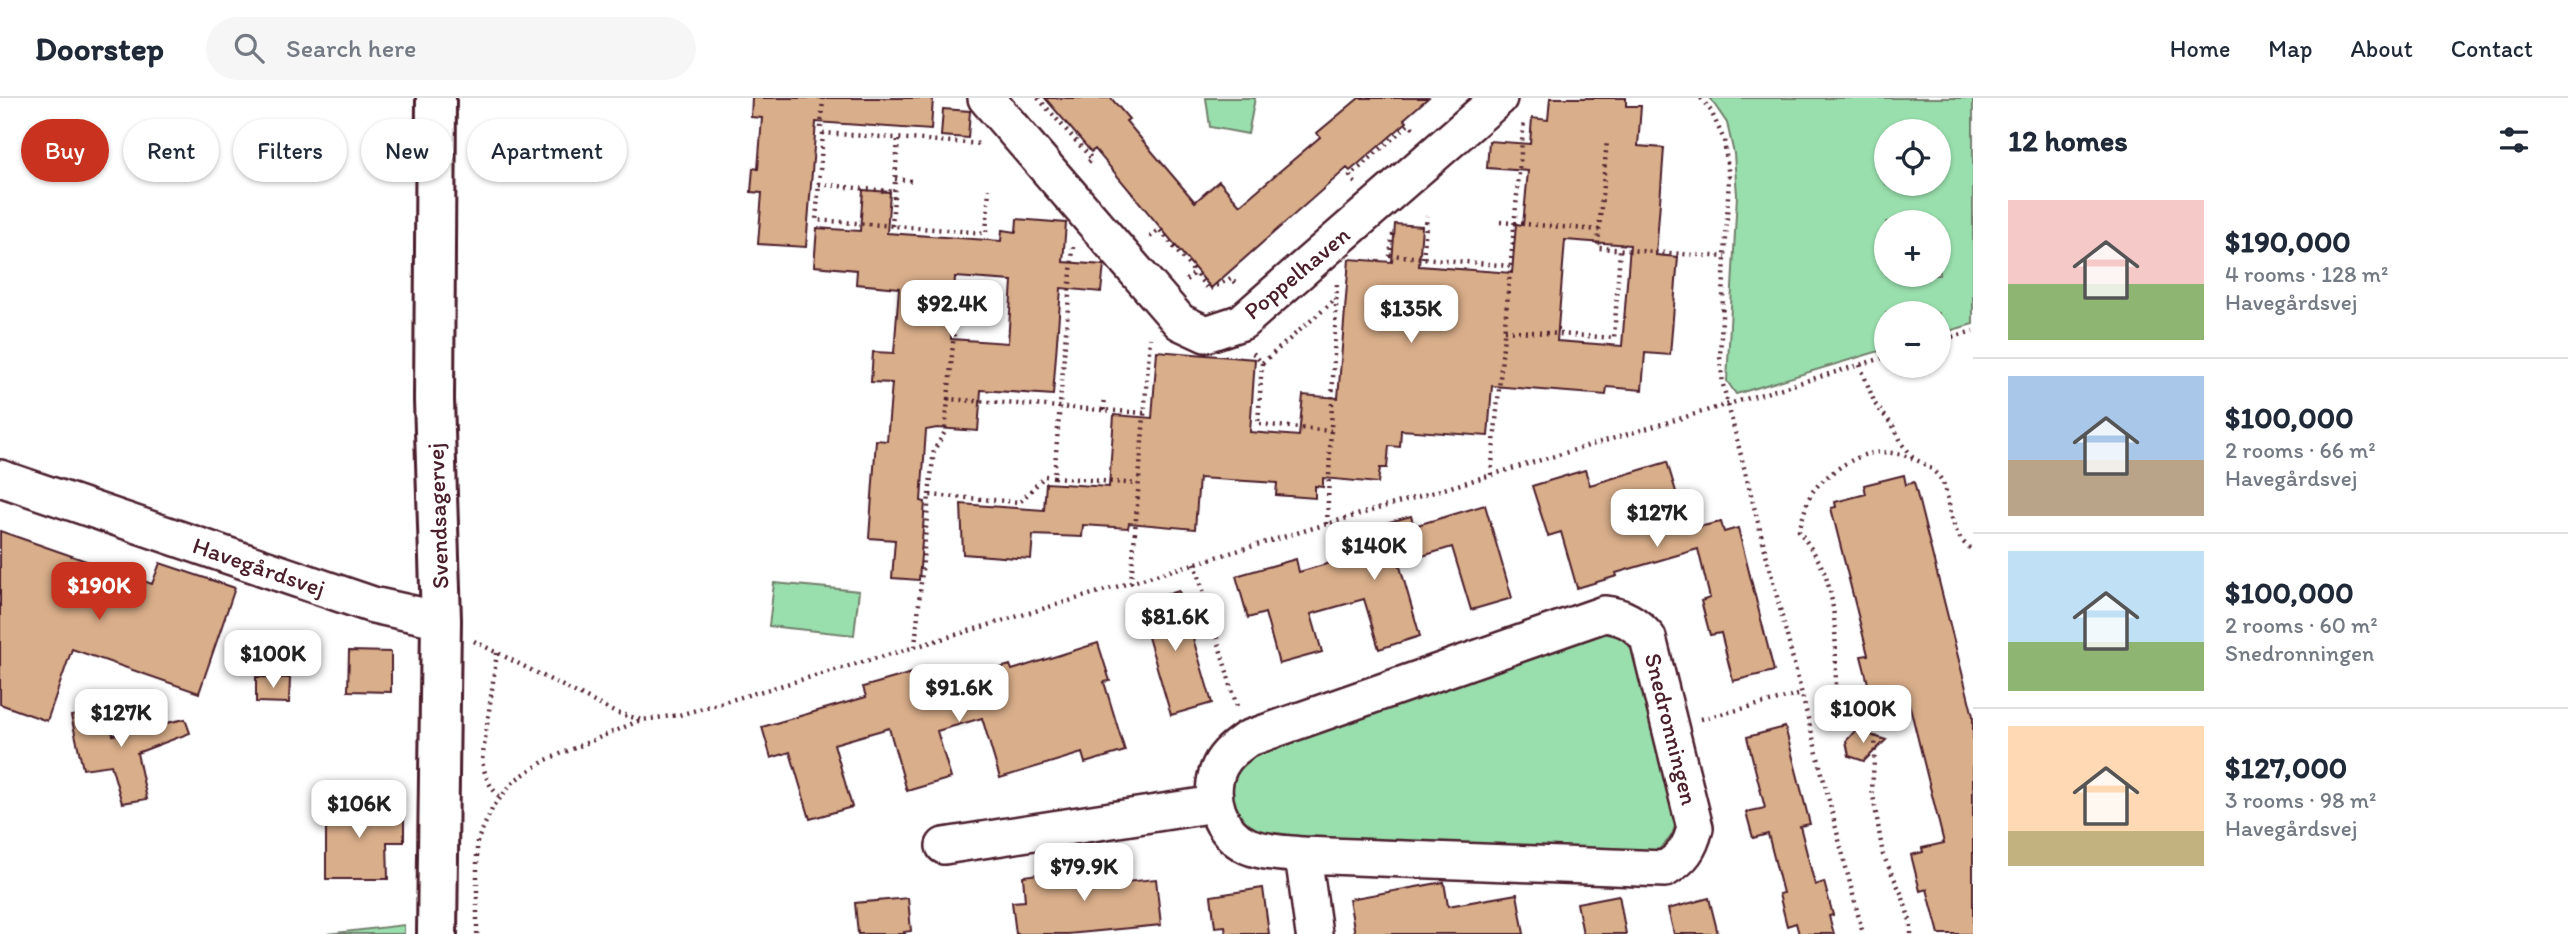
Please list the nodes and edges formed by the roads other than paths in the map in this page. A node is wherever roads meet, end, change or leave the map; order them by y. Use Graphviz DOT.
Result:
graph roads {
  1 [pos="436,98"];
  2 [pos="986,98"];
  3 [pos="1512,106"];
  4 [pos="0,478"];
  5 [pos="441,620"];
  6 [pos="1215,804"];
  7 [pos="944,846"];
  8 [pos="1303,855"];
  9 [pos="437,934"];
  10 [pos="1314,934"];
  1 -- 5 [label="street, Svendsagervej"];
  2 -- 3 [label="street, Poppelhaven"];
  4 -- 5 [label="street, Havegårdsvej"];
  5 -- 9 [label="street, Svendsagervej"];
  6 -- 7 [label="street"];
  6 -- 8 [label="street, Snedronningen"];
  6 -- 8 [label="street, Snedronningen"];
  8 -- 10 [label="street"];
}
